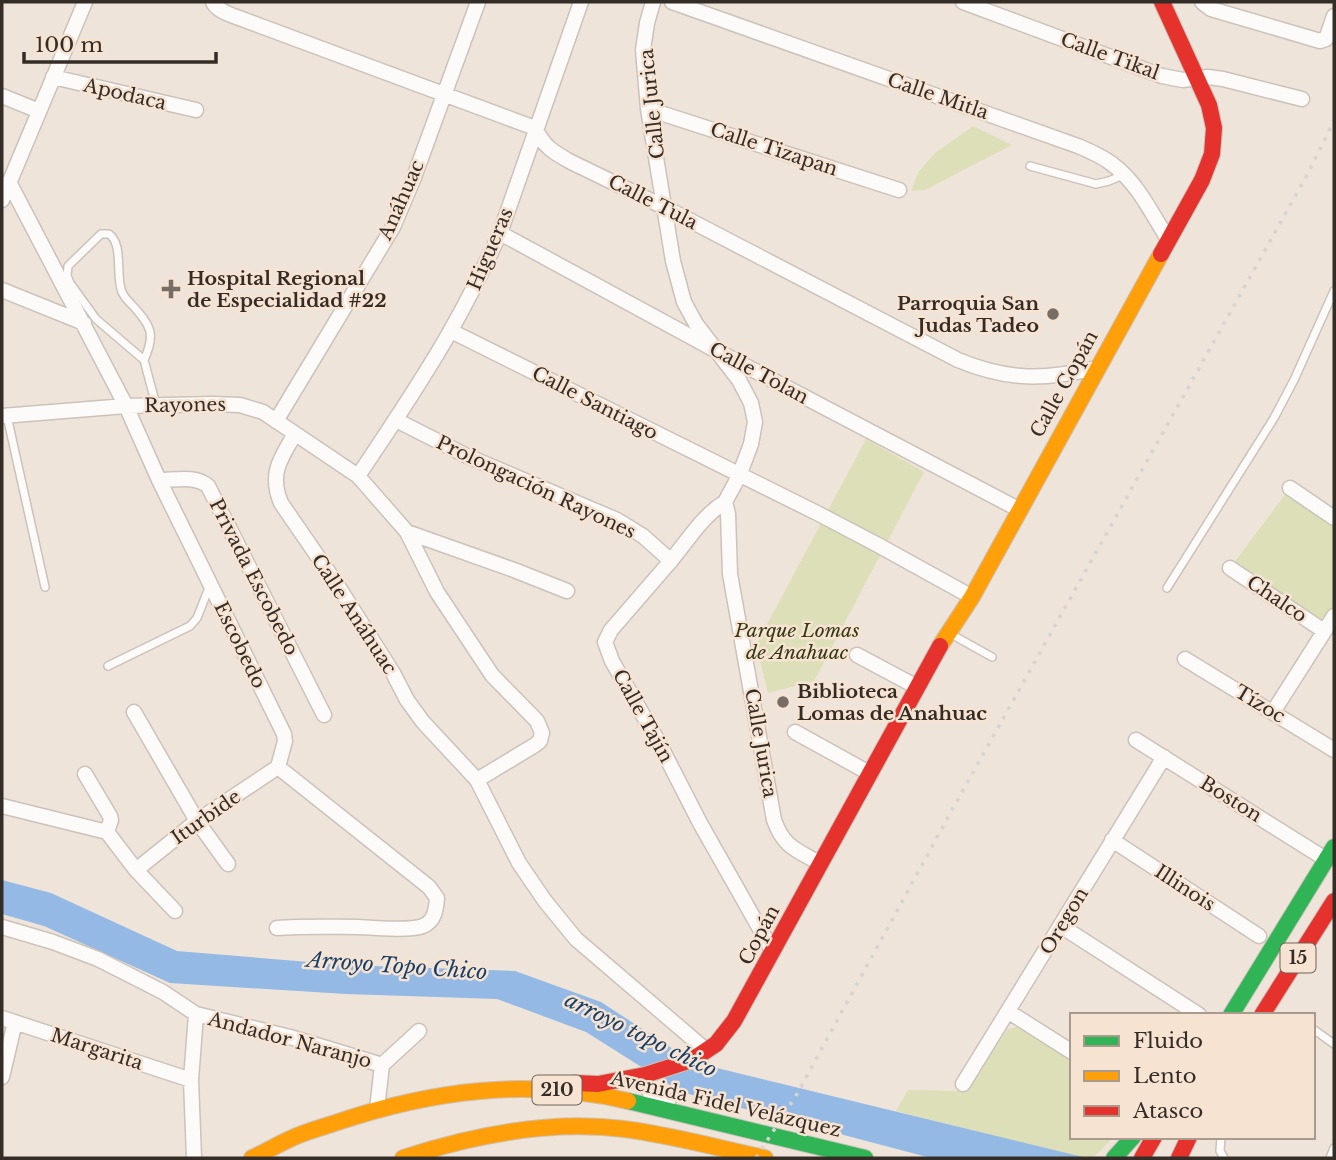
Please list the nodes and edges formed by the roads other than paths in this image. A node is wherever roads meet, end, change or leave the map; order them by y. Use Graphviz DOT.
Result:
graph roads {
  1 [pos="85,2"];
  2 [pos="478,2"];
  3 [pos="581,2"];
  4 [pos="653,2"];
  5 [pos="672,2"];
  6 [pos="963,2"];
  7 [pos="1162,2"];
  8 [pos="1202,2"];
  9 [pos="214,4"];
  10 [pos="1334,16"];
  11 [pos="53,77"];
  12 [pos="1198,78"];
  13 [pos="443,94"];
  14 [pos="2,96"];
  15 [pos="1302,99"];
  16 [pos="649,109"];
  17 [pos="196,110"];
  18 [pos="39,111"];
  19 [pos="535,128"];
  20 [pos="1030,166"];
  21 [pos="1124,174"];
  22 [pos="9,182"];
  23 [pos="900,190"];
  24 [pos="2,200"];
  25 [pos="666,208"];
  26 [pos="500,233"];
  27 [pos="1168,239"];
  28 [pos="2,290"];
  29 [pos="1334,291"];
  30 [pos="84,323"];
  31 [pos="451,331"];
  32 [pos="717,351"];
  33 [pos="144,360"];
  34 [pos="1097,368"];
  35 [pos="156,405"];
  36 [pos="126,406"];
  37 [pos="5,416"];
  38 [pos="396,420"];
  39 [pos="276,421"];
  40 [pos="295,434"];
  41 [pos="739,476"];
  42 [pos="358,477"];
  43 [pos="159,480"];
  44 [pos="1290,488"];
  45 [pos="725,502"];
  46 [pos="1020,510"];
  47 [pos="1334,518"];
  48 [pos="407,532"];
  49 [pos="671,561"];
  50 [pos="1230,568"];
  51 [pos="210,584"];
  52 [pos="45,587"];
  53 [pos="1167,588"];
  54 [pos="567,591"];
  55 [pos="971,597"];
  56 [pos="1334,617"];
  57 [pos="1325,631"];
  58 [pos="948,633"];
  59 [pos="857,654"];
  60 [pos="992,657"];
  61 [pos="1185,659"];
  62 [pos="108,666"];
  63 [pos="917,687"];
  64 [pos="134,712"];
  65 [pos="1273,712"];
  66 [pos="324,715"];
  67 [pos="795,732"];
  68 [pos="1136,740"];
  69 [pos="1334,750"];
  70 [pos="1164,757"];
  71 [pos="278,767"];
  72 [pos="85,774"];
  73 [pos="871,774"];
  74 [pos="477,780"];
  75 [pos="2,806"];
  76 [pos="197,821"];
  77 [pos="107,832"];
  78 [pos="1112,840"];
  79 [pos="1330,853"];
  80 [pos="228,864"];
  81 [pos="821,864"];
  82 [pos="136,870"];
  83 [pos="1316,878"];
  84 [pos="1333,904"];
  85 [pos="175,911"];
  86 [pos="1060,926"];
  87 [pos="2,927"];
  88 [pos="277,928"];
  89 [pos="1263,931"];
  90 [pos="773,952"];
  91 [pos="1009,1012"];
  92 [pos="1196,1013"];
  93 [pos="1232,1013"];
  94 [pos="1263,1013"];
  95 [pos="196,1014"];
  96 [pos="8,1020"];
  97 [pos="1315,1030"];
  98 [pos="418,1031"];
  99 [pos="1334,1044"];
  100 [pos="707,1051"];
  101 [pos="1070,1051"];
  102 [pos="382,1065"];
  103 [pos="649,1073"];
  104 [pos="2,1077"];
  105 [pos="191,1080"];
  106 [pos="963,1084"];
  107 [pos="488,1090"];
  108 [pos="377,1109"];
  109 [pos="741,1128"];
  110 [pos="1131,1139"];
  111 [pos="1153,1139"];
  112 [pos="1188,1139"];
  113 [pos="1198,1139"];
  114 [pos="1221,1139"];
  115 [pos="1334,1148"];
  116 [pos="194,1158"];
  117 [pos="252,1158"];
  118 [pos="403,1158"];
  119 [pos="765,1158"];
  120 [pos="865,1158"];
  121 [pos="1114,1158"];
  122 [pos="1142,1158"];
  123 [pos="1179,1158"];
  124 [pos="1192,1158"];
  125 [pos="1224,1158"];
  126 [pos="1330,1158"];
  1 -- 11 [label="street"];
  2 -- 13 [label="street, Anáhuac"];
  3 -- 19 [label="street, Higueras"];
  4 -- 16 [label="street, Calle Jurica"];
  5 -- 21 [label="street, Calle Mitla"];
  6 -- 12 [label="street, Calle Tikal"];
  7 -- 12 [label="main road, Calle Copán"];
  8 -- 10 [label="street"];
  9 -- 13 [label="street, Calle Tula"];
  11 -- 17 [label="street, Apodaca"];
  11 -- 18 [label="street"];
  12 -- 15 [label="street, Calle Tikal"];
  12 -- 27 [label="main road, Calle Copán"];
  13 -- 19 [label="street, Calle Tula"];
  13 -- 39 [label="street, Anáhuac"];
  14 -- 18 [label="street"];
  16 -- 23 [label="street, Calle Tizapan"];
  16 -- 25 [label="street, Calle Jurica"];
  18 -- 22 [label="street"];
  19 -- 25 [label="street, Calle Tula"];
  19 -- 26 [label="street, Higueras"];
  20 -- 21 [label="lane"];
  21 -- 27 [label="street, Calle Mitla"];
  22 -- 24 [label="street"];
  22 -- 30 [label="street, Escobedo"];
  25 -- 32 [label="street, Calle Jurica"];
  25 -- 34 [label="street, Calle Tula"];
  26 -- 31 [label="street, Higueras"];
  26 -- 32 [label="street, Calle Tolan"];
  27 -- 34 [label="main road, Calle Copán"];
  28 -- 30 [label="street"];
  29 -- 53 [label="lane"];
  30 -- 36 [label="street, Escobedo"];
  31 -- 38 [label="street, Higueras"];
  31 -- 41 [label="street, Calle Santiago"];
  32 -- 41 [label="street, Calle Jurica"];
  32 -- 46 [label="street, Calle Tolan"];
  33 -- 33 [label="lane"];
  33 -- 35 [label="lane"];
  34 -- 46 [label="main road, Calle Copán"];
  35 -- 36 [label="street, Rayones"];
  35 -- 39 [label="street, Rayones"];
  36 -- 37 [label="street, Rayones"];
  36 -- 43 [label="street, Escobedo"];
  37 -- 52 [label="lane"];
  38 -- 42 [label="street, Higueras"];
  38 -- 49 [label="street, Prolongación Rayones"];
  39 -- 40 [label="street, Rayones"];
  40 -- 42 [label="street, Rayones"];
  40 -- 74 [label="street, Calle Anáhuac"];
  41 -- 45 [label="street, Calle Jurica"];
  41 -- 55 [label="street, Calle Santiago"];
  42 -- 48 [label="street, Rayones"];
  43 -- 51 [label="street, Escobedo"];
  43 -- 66 [label="street, Privada Escobedo"];
  44 -- 47 [label="street"];
  45 -- 49 [label="street, Calle Tajín"];
  45 -- 81 [label="street, Calle Jurica"];
  46 -- 55 [label="main road, Calle Copán"];
  48 -- 54 [label="street"];
  48 -- 74 [label="street"];
  49 -- 90 [label="street, Calle Tajín"];
  50 -- 57 [label="street, Chalco"];
  51 -- 62 [label="lane"];
  51 -- 71 [label="street, Escobedo"];
  55 -- 58 [label="main road, Calle Copán"];
  56 -- 57 [label="street"];
  57 -- 65 [label="street"];
  58 -- 60 [label="lane"];
  58 -- 63 [label="main road, Calle Copán"];
  59 -- 63 [label="street"];
  61 -- 65 [label="street, Tízoc"];
  63 -- 73 [label="main road, Calle Copán"];
  64 -- 76 [label="street"];
  65 -- 69 [label="street, Tízoc"];
  67 -- 73 [label="street"];
  68 -- 70 [label="street, Boston"];
  70 -- 78 [label="street, Oregon"];
  70 -- 79 [label="street, Boston"];
  71 -- 76 [label="street, Iturbide"];
  71 -- 88 [label="street"];
  72 -- 77 [label="street"];
  73 -- 81 [label="main road, Copán"];
  74 -- 100 [label="street, Calle Anáhuac"];
  75 -- 77 [label="street"];
  76 -- 80 [label="street"];
  76 -- 82 [label="street, Iturbide"];
  77 -- 82 [label="street"];
  78 -- 86 [label="street, Oregon"];
  78 -- 89 [label="street, Illinois"];
  79 -- 83 [label="main road, 15"];
  81 -- 90 [label="main road, Copán"];
  82 -- 85 [label="street"];
  83 -- 89 [label="main road"];
  83 -- 93 [label="main road, 15"];
  84 -- 94 [label="main road, 15"];
  86 -- 91 [label="street, Oregon"];
  86 -- 92 [label="street"];
  87 -- 95 [label="street, Andador Naranjo"];
  90 -- 100 [label="main road, Copán"];
  91 -- 101 [label="street"];
  91 -- 106 [label="street, Oregon"];
  95 -- 102 [label="street, Andador Naranjo"];
  95 -- 105 [label="street"];
  96 -- 104 [label="street"];
  96 -- 105 [label="street, Margarita"];
  97 -- 99 [label="lane"];
  98 -- 102 [label="street"];
  100 -- 103 [label="main road, Copán"];
  102 -- 108 [label="street, Andador Naranjo"];
  103 -- 107 [label="main road, Copán"];
  103 -- 109 [label="street"];
  105 -- 116 [label="street"];
  107 -- 108 [label="main road, Avenida Fidel Velázquez / 210"];
  107 -- 109 [label="main road, Avenida Fidel Velázquez / 210"];
  108 -- 117 [label="main road, Avenida Fidel Velázquez / 210"];
  109 -- 120 [label="main road, Avenida Fidel Velázquez / 210"];
  110 -- 121 [label="main road"];
  111 -- 122 [label="main road"];
  112 -- 123 [label="main road"];
  113 -- 124 [label="main road"];
  114 -- 125 [label="lane"];
  115 -- 126 [label="lane"];
  118 -- 119 [label="main road, 210"];
}
